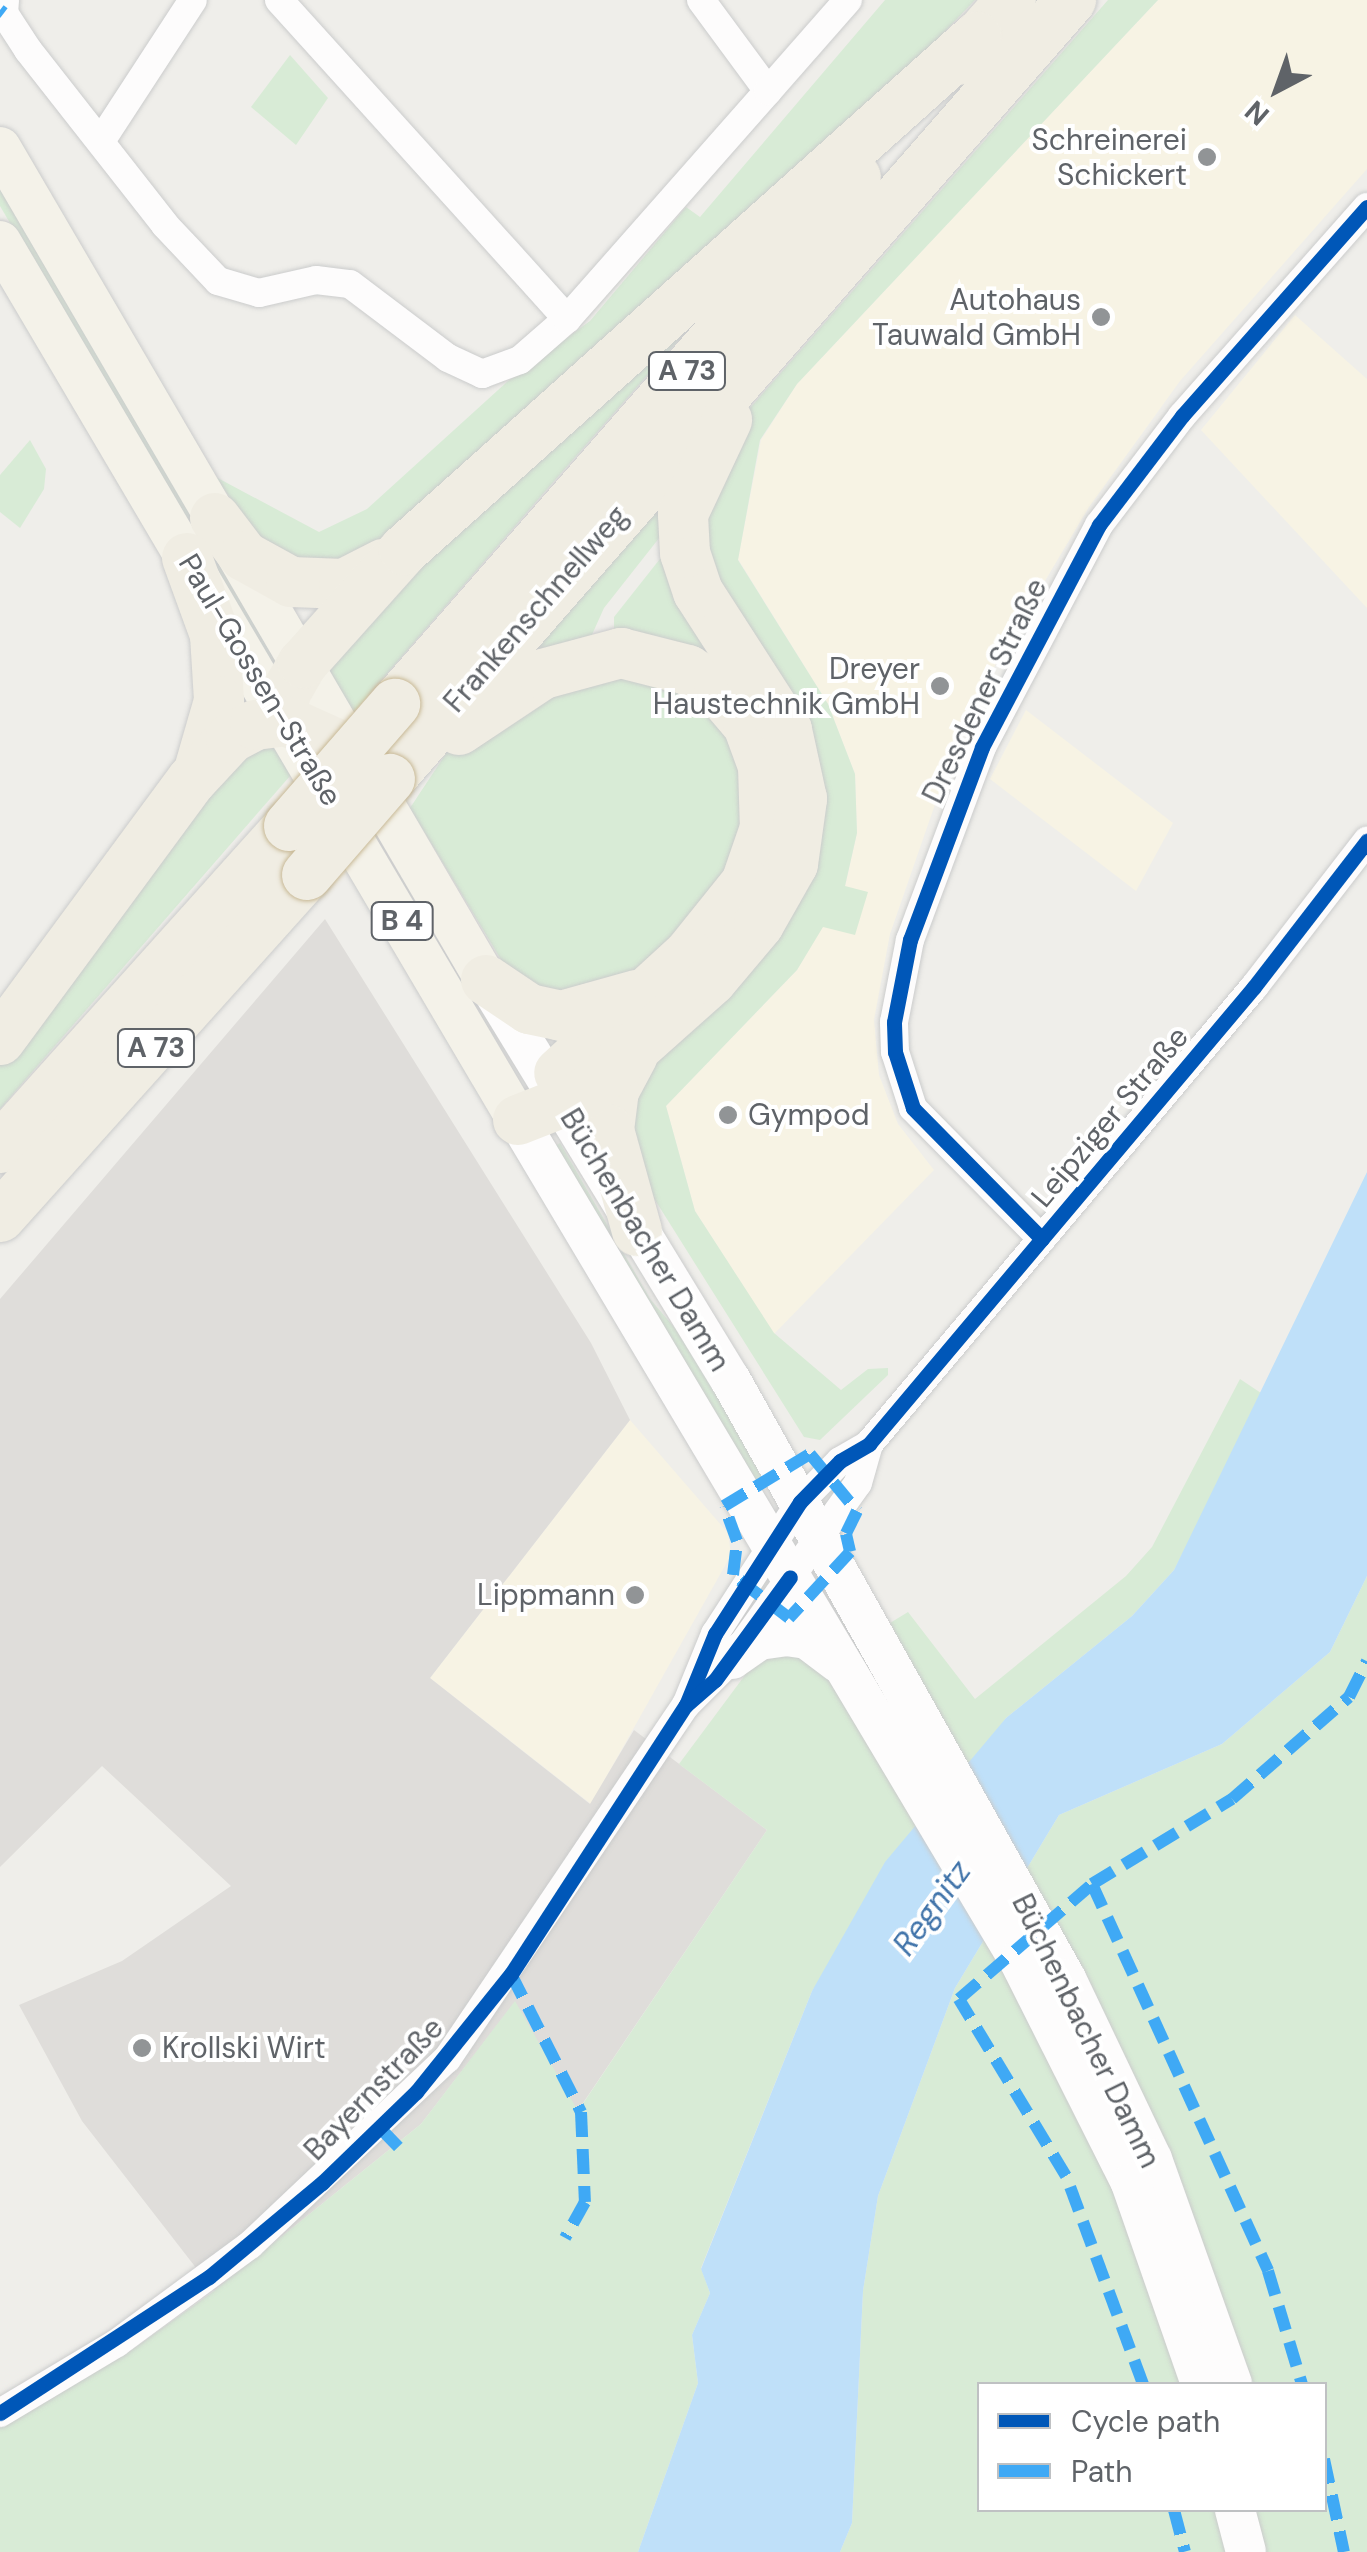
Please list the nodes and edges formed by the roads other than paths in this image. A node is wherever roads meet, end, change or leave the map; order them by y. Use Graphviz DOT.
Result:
graph roads {
  1 [pos="4,0"];
  2 [pos="193,0"];
  3 [pos="279,0"];
  4 [pos="701,0"];
  5 [pos="848,0"];
  6 [pos="1011,0"];
  7 [pos="1070,0"];
  8 [pos="977,37"];
  9 [pos="768,90"];
  10 [pos="101,141"];
  11 [pos="0,148"];
  12 [pos="1367,208"];
  13 [pos="0,242"];
  14 [pos="800,306"];
  15 [pos="568,318"];
  16 [pos="215,518"];
  17 [pos="404,550"];
  18 [pos="187,558"];
  19 [pos="302,663"];
  20 [pos="285,719"];
  21 [pos="348,749"];
  22 [pos="192,780"];
  23 [pos="390,780"];
  24 [pos="1367,841"];
  25 [pos="486,980"];
  26 [pos="650,990"];
  27 [pos="0,1040"];
  28 [pos="636,1050"];
  29 [pos="543,1102"];
  30 [pos="0,1148"];
  31 [pos="0,1217"];
  32 [pos="637,1231"];
  33 [pos="1042,1239"];
  34 [pos="869,1444"];
  35 [pos="809,1520"];
  36 [pos="779,1560"];
  37 [pos="732,1659"];
  38 [pos="850,1675"];
  39 [pos="686,1705"];
  40 [pos="912,1741"];
  41 [pos="1052,1988"];
  42 [pos="1200,2382"];
  43 [pos="1231,2382"];
  44 [pos="0,2413"];
  45 [pos="1237,2512"];
  46 [pos="1264,2540"];
  1 -- 10 [label="street"];
  2 -- 10 [label="street"];
  3 -- 15 [label="street"];
  4 -- 9 [label="street"];
  5 -- 9 [label="street"];
  6 -- 8 [label="highway, Frankenschnellweg / A 73"];
  7 -- 14 [label="highway, Frankenschnellweg / A 73"];
  8 -- 17 [label="highway"];
  8 -- 30 [label="highway, Frankenschnellweg / A 73, bridge"];
  9 -- 15 [label="street"];
  10 -- 15 [label="street"];
  11 -- 16 [label="main road, Paul-Gossen-Straße / B 4"];
  12 -- 33 [label="street, Dresdener Straße"];
  13 -- 18 [label="main road, Paul-Gossen-Straße / B 4"];
  14 -- 23 [label="highway, Frankenschnellweg / A 73"];
  14 -- 28 [label="highway"];
  16 -- 17 [label="highway"];
  16 -- 19 [label="main road, Paul-Gossen-Straße / B 4"];
  17 -- 19 [label="highway"];
  18 -- 20 [label="main road, Paul-Gossen-Straße / B 4"];
  18 -- 22 [label="highway"];
  19 -- 20 [label="highway"];
  19 -- 21 [label="main road, Paul-Gossen-Straße / B 4"];
  20 -- 21 [label="highway"];
  20 -- 22 [label="highway"];
  20 -- 29 [label="main road, Paul-Gossen-Straße / B 4"];
  21 -- 25 [label="main road, Paul-Gossen-Straße / B 4"];
  22 -- 27 [label="highway"];
  23 -- 26 [label="highway"];
  23 -- 31 [label="highway, Frankenschnellweg / A 73, bridge"];
  24 -- 33 [label="street, Leipziger Straße"];
  25 -- 26 [label="highway"];
  25 -- 29 [label="main road, Büchenbacher Damm"];
  26 -- 29 [label="highway"];
  28 -- 29 [label="highway"];
  28 -- 32 [label="highway"];
  29 -- 32 [label="main road, Büchenbacher Damm"];
  29 -- 36 [label="main road, Büchenbacher Damm"];
  32 -- 35 [label="main road, Büchenbacher Damm"];
  33 -- 34 [label="street, Leipziger Straße"];
  34 -- 35 [label="street, Leipziger Straße"];
  34 -- 35 [label="street, Leipziger Straße"];
  35 -- 36 [label="street"];
  35 -- 36 [label="street"];
  35 -- 40 [label="main road, Büchenbacher Damm"];
  36 -- 37 [label="street, Bayernstraße"];
  36 -- 38 [label="main road, Büchenbacher Damm"];
  36 -- 39 [label="street, Bayernstraße"];
  37 -- 38 [label="main road"];
  37 -- 39 [label="street, Bayernstraße"];
  38 -- 40 [label="main road, Büchenbacher Damm"];
  39 -- 44 [label="street, Bayernstraße"];
  40 -- 41 [label="main road, Büchenbacher Damm"];
  41 -- 42 [label="main road, Büchenbacher Damm"];
  41 -- 43 [label="main road, Büchenbacher Damm"];
  45 -- 46 [label="main road"];
}
